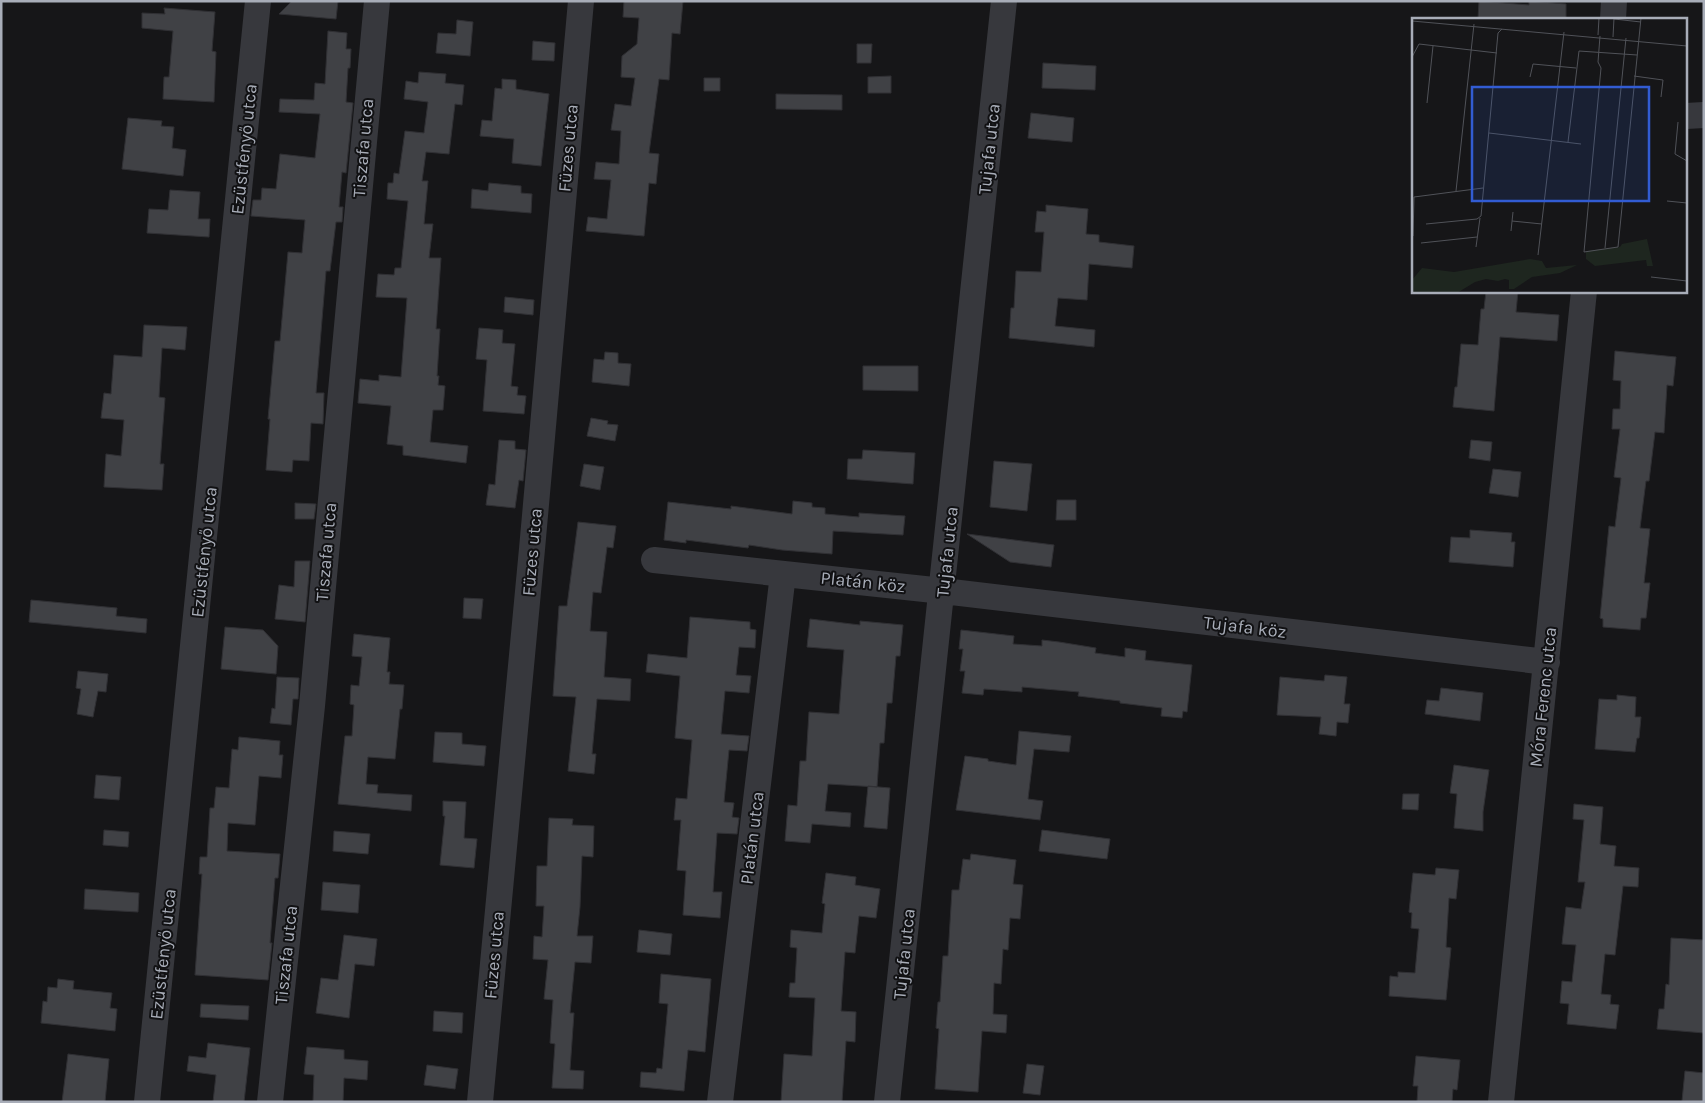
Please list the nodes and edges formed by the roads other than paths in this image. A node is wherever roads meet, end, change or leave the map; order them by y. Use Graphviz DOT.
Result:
graph roads {
  1 [pos="258,1"];
  2 [pos="377,1"];
  3 [pos="581,1"];
  4 [pos="1004,1"];
  5 [pos="1614,1"];
  6 [pos="1613,18"];
  7 [pos="1704,115"];
  8 [pos="1688,116"];
  9 [pos="1584,292"];
  10 [pos="654,560"];
  11 [pos="783,574"];
  12 [pos="942,591"];
  13 [pos="1547,662"];
  14 [pos="148,1102"];
  15 [pos="270,1102"];
  16 [pos="480,1102"];
  17 [pos="720,1102"];
  18 [pos="887,1102"];
  19 [pos="1501,1102"];
  1 -- 14 [label="street, Ezüstfenyő utca"];
  2 -- 15 [label="street, Tiszafa utca"];
  3 -- 16 [label="street, Füzes utca"];
  4 -- 12 [label="street, Tujafa utca"];
  5 -- 6 [label="street"];
  7 -- 8 [label="street"];
  9 -- 13 [label="street, Móra Ferenc utca"];
  10 -- 11 [label="street, Platán köz"];
  11 -- 12 [label="street, Platán köz"];
  11 -- 17 [label="street, Platán utca"];
  12 -- 13 [label="street, Tujafa köz"];
  12 -- 18 [label="street, Tujafa utca"];
  13 -- 19 [label="street, Móra Ferenc utca"];
}
